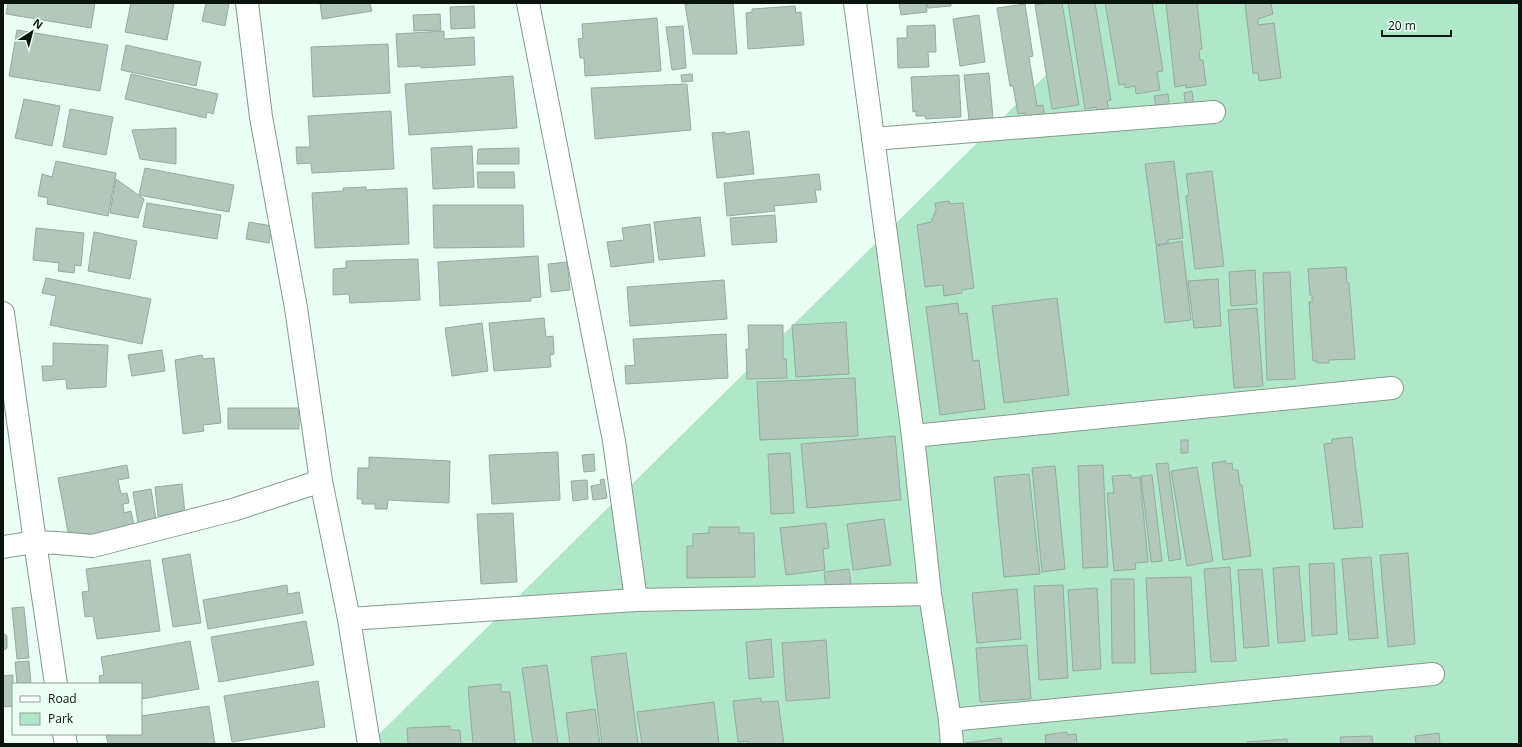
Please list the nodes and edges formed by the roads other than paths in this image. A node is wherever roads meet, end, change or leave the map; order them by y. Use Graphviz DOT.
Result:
graph roads {
  1 [pos="247,3"];
  2 [pos="528,3"];
  3 [pos="854,3"];
  4 [pos="1214,112"];
  5 [pos="873,138"];
  6 [pos="3,313"];
  7 [pos="1392,388"];
  8 [pos="913,436"];
  9 [pos="320,481"];
  10 [pos="35,542"];
  11 [pos="3,547"];
  12 [pos="930,594"];
  13 [pos="636,600"];
  14 [pos="348,618"];
  15 [pos="1432,674"];
  16 [pos="56,683"];
  17 [pos="950,720"];
  18 [pos="369,744"];
  19 [pos="952,744"];
  1 -- 9 [label="street"];
  2 -- 13 [label="street"];
  3 -- 5 [label="street"];
  4 -- 5 [label="street"];
  5 -- 8 [label="street"];
  6 -- 10 [label="street"];
  7 -- 8 [label="street"];
  8 -- 12 [label="street"];
  9 -- 10 [label="street"];
  9 -- 14 [label="street"];
  10 -- 11 [label="street"];
  10 -- 16 [label="street"];
  12 -- 13 [label="street"];
  12 -- 17 [label="street"];
  13 -- 14 [label="street"];
  14 -- 18 [label="street"];
  15 -- 17 [label="street"];
  17 -- 19 [label="street"];
}
